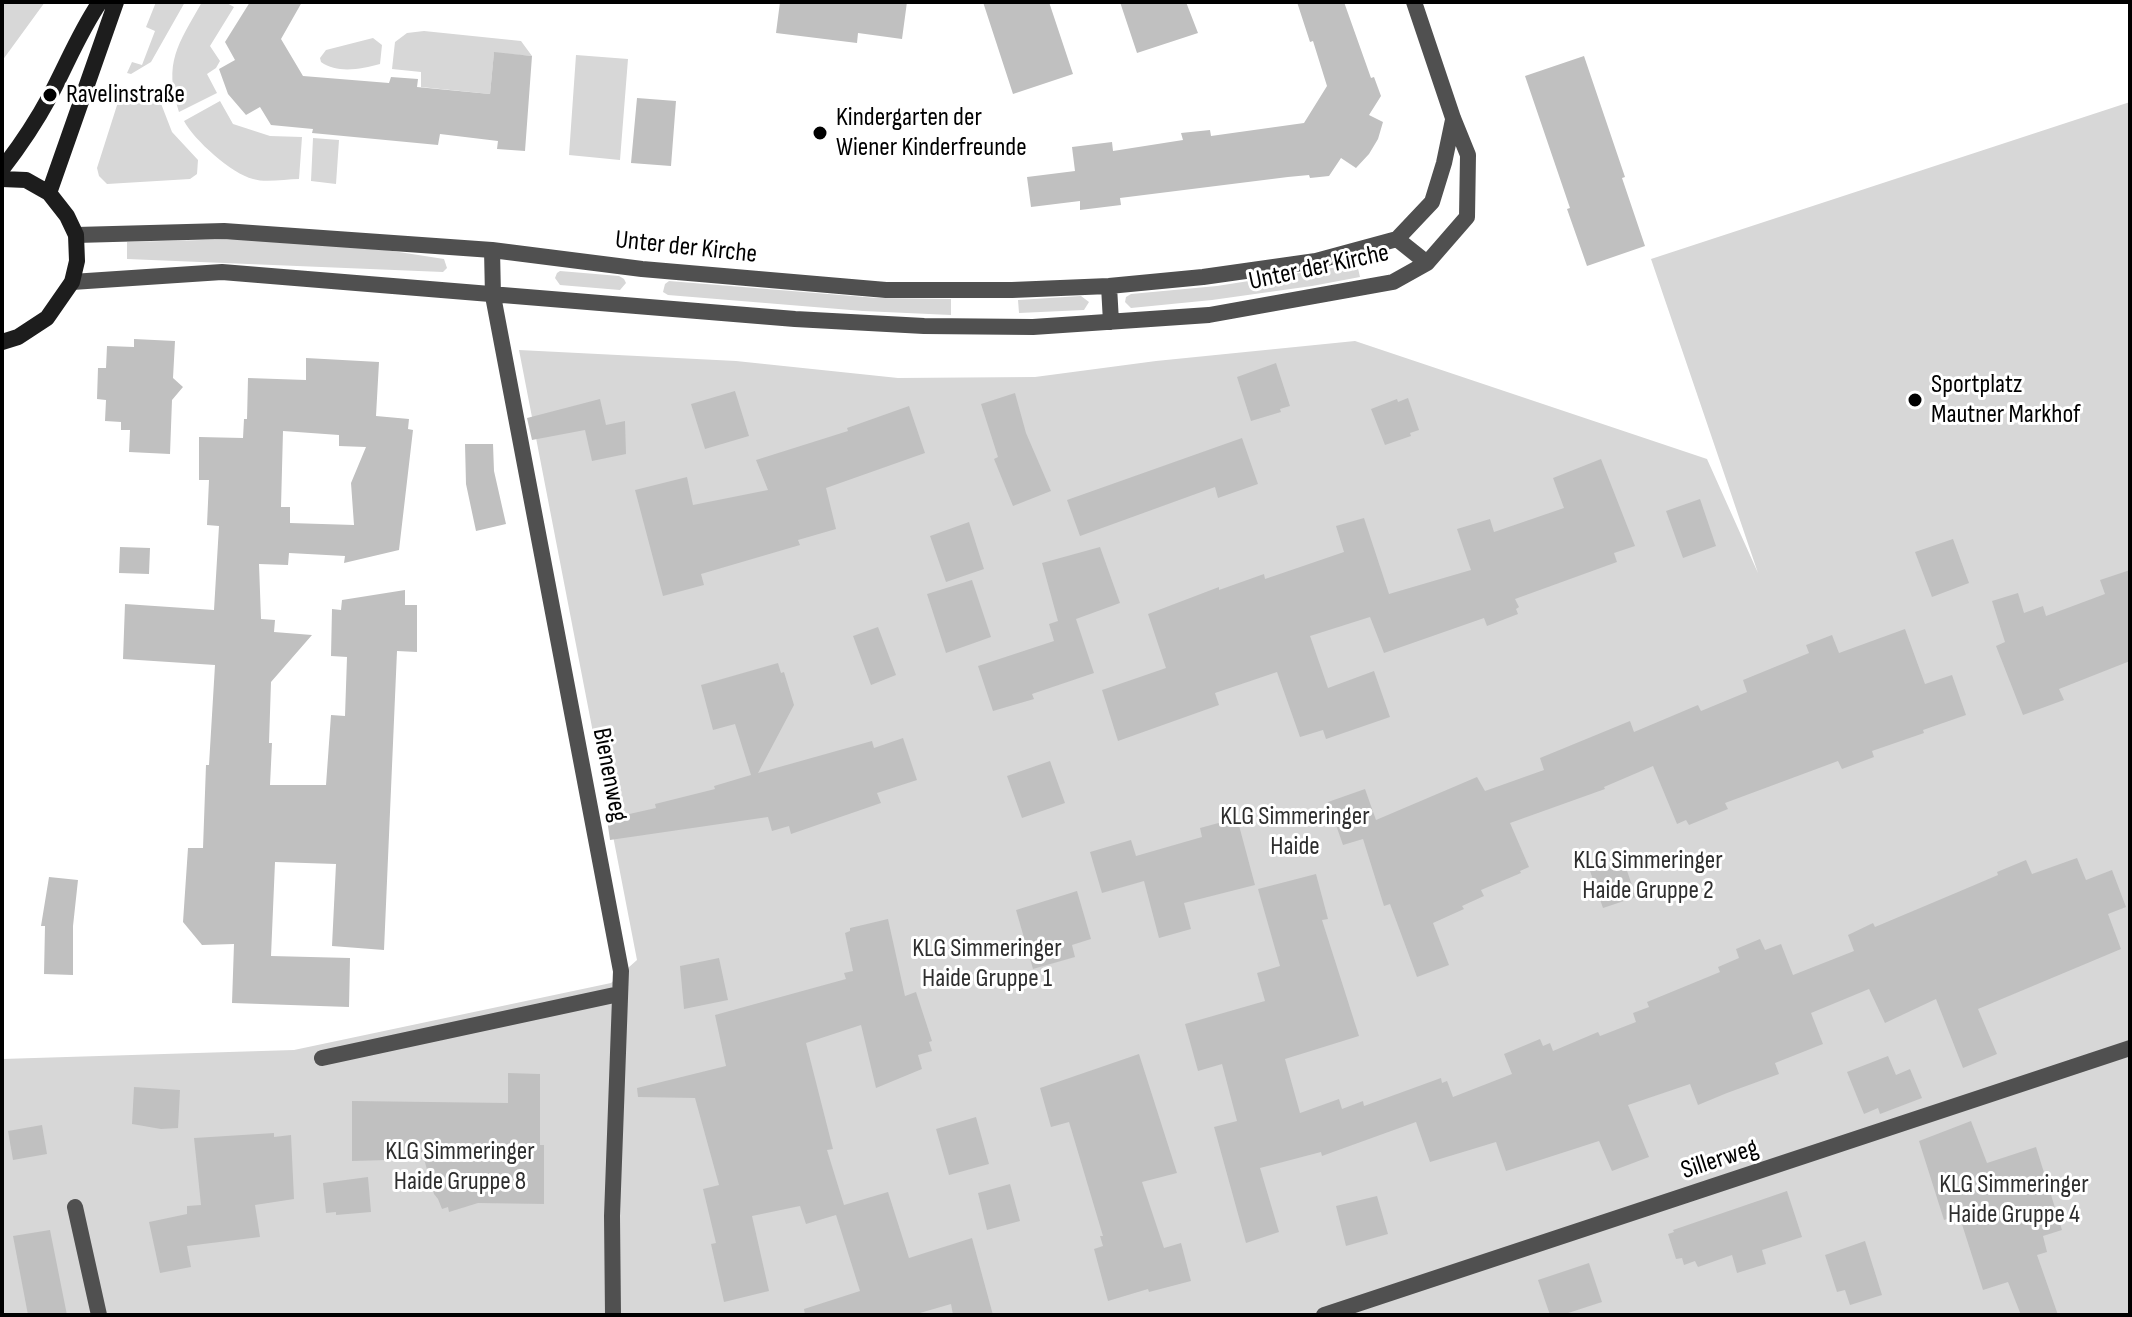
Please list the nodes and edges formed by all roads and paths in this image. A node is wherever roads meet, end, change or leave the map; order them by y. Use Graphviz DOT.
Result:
graph roads {
  1 [pos="100,2"];
  2 [pos="116,2"];
  3 [pos="1414,2"];
  4 [pos="1453,118"];
  5 [pos="2,169"];
  6 [pos="2,179"];
  7 [pos="49,193"];
  8 [pos="76,235"];
  9 [pos="1397,239"];
  10 [pos="492,250"];
  11 [pos="1427,263"];
  12 [pos="72,282"];
  13 [pos="1109,286"];
  14 [pos="493,296"];
  15 [pos="1111,322"];
  16 [pos="2,342"];
  17 [pos="619,994"];
  18 [pos="2130,1048"];
  19 [pos="322,1058"];
  20 [pos="75,1207"];
  21 [pos="99,1315"];
  22 [pos="613,1315"];
  23 [pos="1324,1315"];
  1 -- 5 [label="main road"];
  2 -- 7 [label="main road"];
  3 -- 4 [label="street"];
  4 -- 9 [label="street, Unter der Kirche"];
  4 -- 11 [label="street, Unter der Kirche"];
  6 -- 7 [label="main road"];
  7 -- 8 [label="main road"];
  8 -- 10 [label="street, Unter der Kirche"];
  8 -- 12 [label="main road"];
  9 -- 11 [label="street"];
  9 -- 13 [label="street, Unter der Kirche"];
  10 -- 13 [label="street, Unter der Kirche"];
  10 -- 14 [label="street, Bienenweg"];
  11 -- 15 [label="street, Unter der Kirche"];
  12 -- 14 [label="street, Unter der Kirche"];
  12 -- 16 [label="main road"];
  13 -- 15 [label="street"];
  14 -- 15 [label="street, Unter der Kirche"];
  14 -- 17 [label="street, Bienenweg"];
  17 -- 19 [label="street"];
  17 -- 22 [label="street, Bienenweg"];
  18 -- 23 [label="street, Sillerweg"];
  20 -- 21 [label="street"];
}
